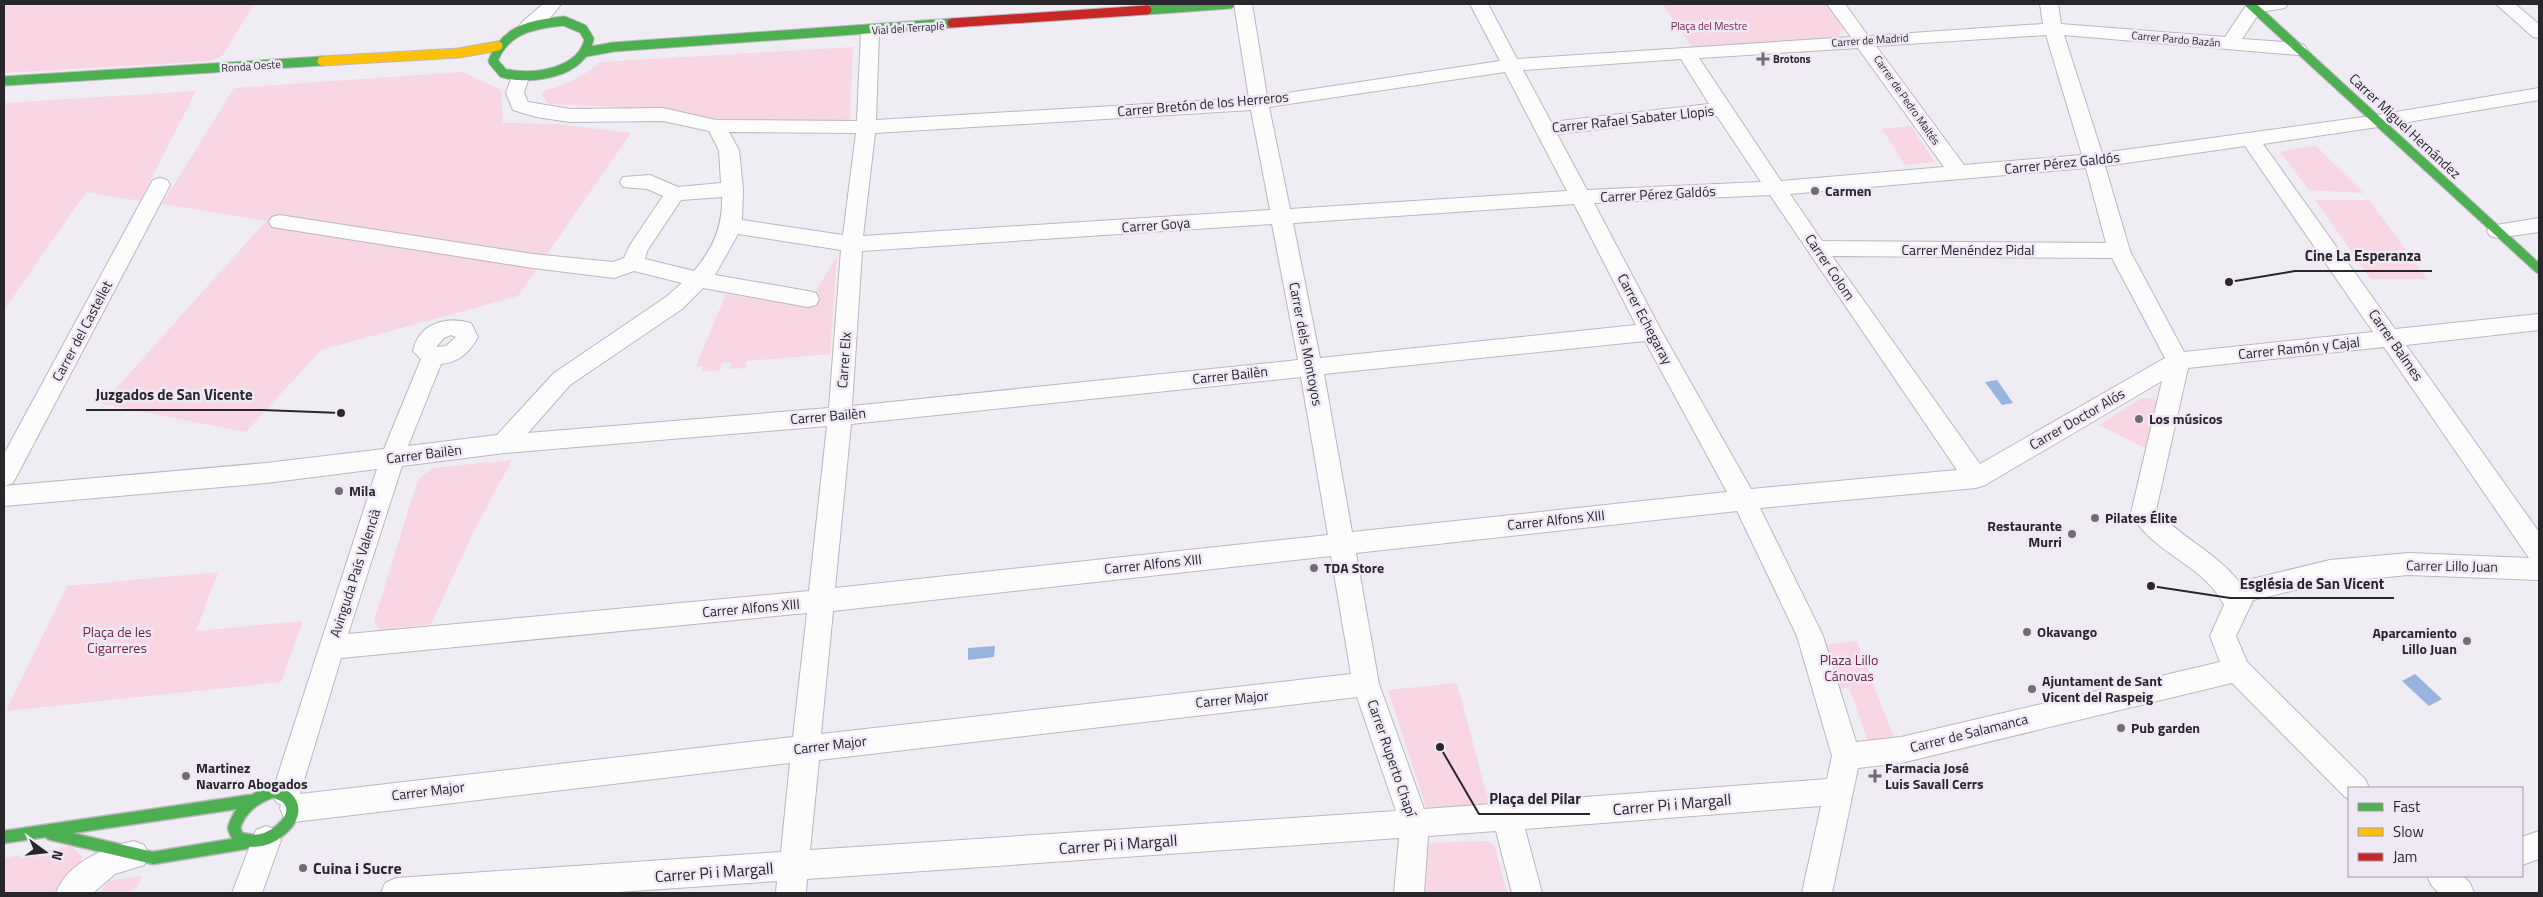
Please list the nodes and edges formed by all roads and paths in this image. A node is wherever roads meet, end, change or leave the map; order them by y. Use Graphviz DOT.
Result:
graph roads {
  1 [pos="552,4"];
  2 [pos="1085,4"];
  3 [pos="1230,4"];
  4 [pos="1243,4"];
  5 [pos="1479,4"];
  6 [pos="1836,4"];
  7 [pos="2049,4"];
  8 [pos="2279,4"];
  9 [pos="2505,4"];
  10 [pos="2252,5"];
  11 [pos="563,12"];
  12 [pos="528,26"];
  13 [pos="2053,29"];
  14 [pos="870,31"];
  15 [pos="2539,33"];
  16 [pos="590,37"];
  17 [pos="1864,40"];
  18 [pos="2230,43"];
  19 [pos="498,46"];
  20 [pos="2298,49"];
  21 [pos="586,52"];
  22 [pos="1687,54"];
  23 [pos="493,61"];
  24 [pos="1512,65"];
  25 [pos="520,77"];
  26 [pos="4,81"];
  27 [pos="4,91"];
  28 [pos="2539,94"];
  29 [pos="1259,102"];
  30 [pos="1722,109"];
  31 [pos="2378,120"];
  32 [pos="716,126"];
  33 [pos="866,127"];
  34 [pos="1545,129"];
  35 [pos="2250,139"];
  36 [pos="2094,161"];
  37 [pos="1958,172"];
  38 [pos="630,182"];
  39 [pos="160,185"];
  40 [pos="1777,188"];
  41 [pos="733,189"];
  42 [pos="675,194"];
  43 [pos="1580,197"];
  44 [pos="1280,216"];
  45 [pos="278,222"];
  46 [pos="2539,225"];
  47 [pos="732,226"];
  48 [pos="2497,231"];
  49 [pos="852,244"];
  50 [pos="1816,248"];
  51 [pos="2119,251"];
  52 [pos="633,263"];
  53 [pos="2539,269"];
  54 [pos="700,280"];
  55 [pos="808,299"];
  56 [pos="2539,322"];
  57 [pos="1651,332"];
  58 [pos="2391,338"];
  59 [pos="434,357"];
  60 [pos="2178,361"];
  61 [pos="1311,367"];
  62 [pos="840,416"];
  63 [pos="504,444"];
  64 [pos="392,459"];
  65 [pos="4,476"];
  66 [pos="1976,478"];
  67 [pos="4,496"];
  68 [pos="1744,500"];
  69 [pos="1343,543"];
  70 [pos="2539,552"];
  71 [pos="2539,569"];
  72 [pos="821,601"];
  73 [pos="2237,604"];
  74 [pos="330,647"];
  75 [pos="2237,670"];
  76 [pos="1366,684"];
  77 [pos="806,748"];
  78 [pos="1846,756"];
  79 [pos="2354,787"];
  80 [pos="1840,791"];
  81 [pos="290,800"];
  82 [pos="250,802"];
  83 [pos="1507,817"];
  84 [pos="1415,824"];
  85 [pos="40,831"];
  86 [pos="4,837"];
  87 [pos="255,842"];
  88 [pos="2539,845"];
  89 [pos="2523,851"];
  90 [pos="134,855"];
  91 [pos="793,880"];
  92 [pos="432,892"];
  93 [pos="71,893"];
  94 [pos="247,893"];
  95 [pos="396,893"];
  96 [pos="1409,893"];
  97 [pos="1527,893"];
  98 [pos="1817,893"];
  1 -- 12 [label="street"];
  2 -- 16 [label="main road, Vial del Terraplè"];
  3 -- 14 [label="main road, Vial del Terraplè"];
  4 -- 29 [label="street, Carrer dels Montoyos"];
  5 -- 24 [label="street, Carrer Echegaray"];
  6 -- 17 [label="street, Carrer de Pedro Maltés"];
  7 -- 13 [label="street"];
  8 -- 10 [label="street"];
  9 -- 15 [label="street"];
  10 -- 18 [label="street"];
  10 -- 20 [label="main road, Carrer Miguel Hernández"];
  11 -- 12 [label="main road"];
  11 -- 16 [label="main road"];
  12 -- 19 [label="main road"];
  13 -- 17 [label="street, Carrer de Madrid"];
  13 -- 18 [label="street, Carrer Pardo Bazán"];
  13 -- 36 [label="street"];
  14 -- 21 [label="main road, Vial del Terraplè"];
  14 -- 33 [label="street, Carrer Elx"];
  16 -- 21 [label="main road"];
  17 -- 22 [label="street, Carrer de Madrid"];
  17 -- 37 [label="street, Carrer de Pedro Maltés"];
  18 -- 20 [label="street, Carrer Pardo Bazán"];
  19 -- 23 [label="main road"];
  19 -- 26 [label="main road, Ronda Oeste"];
  20 -- 31 [label="main road, Carrer Miguel Hernández"];
  21 -- 25 [label="main road"];
  22 -- 24 [label="street, Carrer Bretón de los Herreros"];
  22 -- 30 [label="street, Carrer Colom"];
  23 -- 25 [label="main road"];
  23 -- 27 [label="main road, Ronda Oeste"];
  24 -- 29 [label="street, Carrer Bretón de los Herreros"];
  24 -- 34 [label="street, Carrer Echegaray"];
  25 -- 32 [label="street, Carrer Bretón de los Herreros"];
  28 -- 31 [label="street, Carrer Pérez Galdós"];
  29 -- 33 [label="street, Carrer Bretón de los Herreros"];
  29 -- 44 [label="street, Carrer dels Montoyos"];
  30 -- 34 [label="street, Carrer Rafael Sabater Llopis"];
  30 -- 40 [label="street, Carrer Colom"];
  31 -- 35 [label="street, Carrer Pérez Galdós"];
  31 -- 48 [label="main road, Carrer Miguel Hernández"];
  32 -- 33 [label="street, Carrer Bretón de los Herreros"];
  32 -- 41 [label="street"];
  33 -- 49 [label="street, Carrer Elx"];
  34 -- 43 [label="street, Carrer Echegaray"];
  35 -- 36 [label="street, Carrer Pérez Galdós"];
  35 -- 58 [label="street, Carrer Balmes"];
  36 -- 37 [label="street, Carrer Pérez Galdós"];
  36 -- 51 [label="street"];
  37 -- 40 [label="street, Carrer Pérez Galdós"];
  38 -- 42 [label="street"];
  39 -- 65 [label="street, Carrer del Castellet"];
  40 -- 43 [label="street, Carrer Pérez Galdós"];
  40 -- 50 [label="street, Carrer Colom"];
  41 -- 42 [label="street"];
  41 -- 47 [label="street"];
  42 -- 52 [label="street"];
  43 -- 44 [label="street, Carrer Goya"];
  43 -- 57 [label="street, Carrer Echegaray"];
  44 -- 49 [label="street, Carrer Goya"];
  44 -- 61 [label="street, Carrer dels Montoyos"];
  45 -- 52 [label="street"];
  46 -- 48 [label="street"];
  47 -- 49 [label="street, Carrer Goya"];
  47 -- 54 [label="street"];
  48 -- 53 [label="main road, Carrer Miguel Hernández"];
  49 -- 62 [label="street, Carrer Elx"];
  50 -- 51 [label="street, Carrer Menéndez Pidal"];
  50 -- 66 [label="street, Carrer Colom"];
  51 -- 60 [label="street"];
  52 -- 54 [label="street"];
  54 -- 55 [label="street"];
  54 -- 63 [label="street"];
  56 -- 58 [label="street, Carrer Ramón y Cajal"];
  57 -- 61 [label="street, Carrer Bailèn"];
  57 -- 68 [label="street, Carrer Echegaray"];
  58 -- 60 [label="street, Carrer Ramón y Cajal"];
  58 -- 70 [label="street, Carrer Balmes"];
  59 -- 64 [label="street, Avinguda País Valencià"];
  60 -- 66 [label="street, Carrer Doctor Alós"];
  60 -- 73 [label="street"];
  61 -- 62 [label="street, Carrer Bailèn"];
  61 -- 69 [label="street, Carrer dels Montoyos"];
  62 -- 63 [label="street, Carrer Bailèn"];
  62 -- 72 [label="street, Carrer Elx"];
  63 -- 64 [label="street, Carrer Bailèn"];
  64 -- 67 [label="street, Carrer Bailèn"];
  64 -- 74 [label="street, Avinguda País Valencià"];
  66 -- 68 [label="street, Carrer Alfons XIII"];
  68 -- 69 [label="street, Carrer Alfons XIII"];
  68 -- 78 [label="street, Carrer Echegaray"];
  69 -- 72 [label="street, Carrer Alfons XIII"];
  69 -- 76 [label="street, Carrer dels Montoyos"];
  71 -- 73 [label="street, Carrer Lillo Juan"];
  72 -- 74 [label="street, Carrer Alfons XIII"];
  72 -- 77 [label="street, Carrer Elx"];
  73 -- 75 [label="street, Carrer Lillo Juan"];
  74 -- 81 [label="street, Avinguda País Valencià"];
  75 -- 78 [label="street, Carrer de Salamanca"];
  75 -- 79 [label="street"];
  76 -- 77 [label="street, Carrer Major"];
  76 -- 84 [label="street, Carrer Ruperto Chapí"];
  77 -- 81 [label="street, Carrer Major"];
  77 -- 91 [label="street, Carrer Elx"];
  78 -- 80 [label="street"];
  80 -- 83 [label="street, Carrer Pi i Margall"];
  80 -- 98 [label="street"];
  81 -- 82 [label="main road"];
  81 -- 87 [label="main road"];
  82 -- 85 [label="main road"];
  82 -- 87 [label="main road"];
  83 -- 84 [label="street, Carrer Pi i Margall"];
  83 -- 97 [label="street"];
  84 -- 91 [label="street, Carrer Pi i Margall"];
  84 -- 96 [label="street, Carrer Ruperto Chapí"];
  85 -- 86 [label="main road"];
  85 -- 90 [label="main road"];
  87 -- 90 [label="main road"];
  87 -- 94 [label="street"];
  88 -- 89 [label="street"];
  90 -- 93 [label="street"];
  91 -- 92 [label="street, Carrer Pi i Margall"];
  92 -- 95 [label="street, Carrer Pi i Margall"];
}
